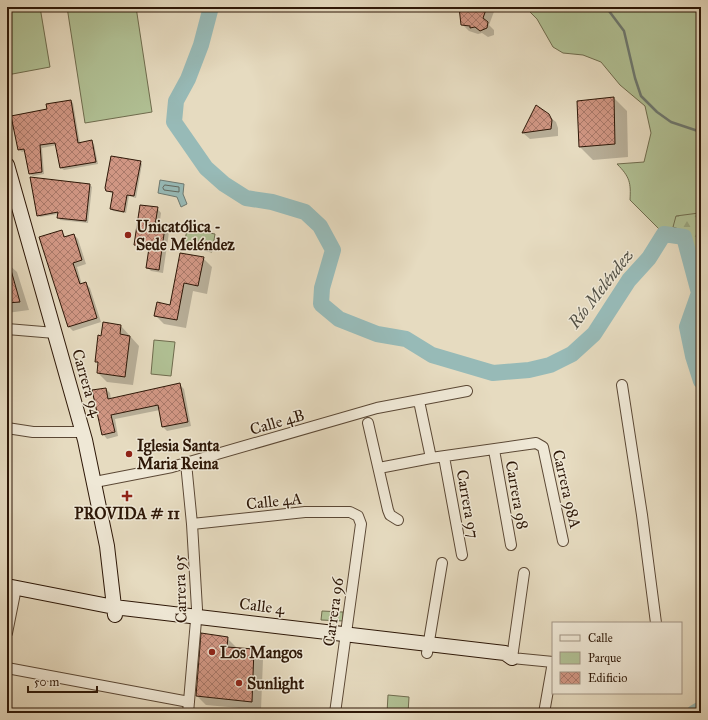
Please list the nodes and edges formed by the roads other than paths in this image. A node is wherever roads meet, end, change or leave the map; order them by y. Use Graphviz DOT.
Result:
graph roads {
  1 [pos="7,169"];
  2 [pos="7,329"];
  3 [pos="55,333"];
  4 [pos="622,385"];
  5 [pos="467,391"];
  6 [pos="419,402"];
  7 [pos="368,423"];
  8 [pos="7,428"];
  9 [pos="83,432"];
  10 [pos="494,450"];
  11 [pos="444,457"];
  12 [pos="431,458"];
  13 [pos="186,463"];
  14 [pos="379,468"];
  15 [pos="95,482"];
  16 [pos="358,516"];
  17 [pos="398,520"];
  18 [pos="192,524"];
  19 [pos="563,541"];
  20 [pos="511,545"];
  21 [pos="462,555"];
  22 [pos="442,563"];
  23 [pos="524,573"];
  24 [pos="11,591"];
  25 [pos="114,611"];
  26 [pos="197,620"];
  27 [pos="656,622"];
  28 [pos="7,633"];
  29 [pos="345,638"];
  30 [pos="428,648"];
  31 [pos="512,658"];
  32 [pos="552,662"];
  33 [pos="7,668"];
  34 [pos="552,668"];
  35 [pos="190,702"];
  36 [pos="188,713"];
  37 [pos="335,713"];
  38 [pos="544,713"];
  1 -- 3 [label="street, Carrera 94"];
  2 -- 3 [label="street"];
  3 -- 9 [label="street, Carrera 94"];
  4 -- 27 [label="street"];
  5 -- 6 [label="street, Calle 4B"];
  6 -- 12 [label="street"];
  6 -- 13 [label="street, Calle 4B"];
  7 -- 14 [label="street"];
  8 -- 9 [label="street"];
  9 -- 15 [label="street, Carrera 94"];
  10 -- 11 [label="street"];
  10 -- 19 [label="street, Carrera 98A"];
  10 -- 20 [label="street, Carrera 98"];
  11 -- 12 [label="street"];
  11 -- 21 [label="street, Carrera 97"];
  12 -- 14 [label="street"];
  13 -- 15 [label="street, Calle 4B"];
  13 -- 18 [label="street, Carrera 95"];
  14 -- 17 [label="street"];
  15 -- 25 [label="street, Carrera 94"];
  16 -- 18 [label="street, Calle 4A"];
  16 -- 29 [label="street, Carrera 96"];
  18 -- 26 [label="street, Carrera 95"];
  22 -- 30 [label="street"];
  23 -- 31 [label="street"];
  24 -- 25 [label="street, Calle 4"];
  24 -- 28 [label="street"];
  25 -- 26 [label="street, Calle 4"];
  26 -- 29 [label="street, Calle 4"];
  26 -- 35 [label="street, Carrera 95"];
  29 -- 30 [label="street, Calle 4"];
  29 -- 37 [label="street, Carrera 96"];
  30 -- 31 [label="street, Calle 4"];
  31 -- 32 [label="street, Calle 4"];
  33 -- 35 [label="street"];
  34 -- 38 [label="street"];
  35 -- 36 [label="street, Carrera 95"];
}
